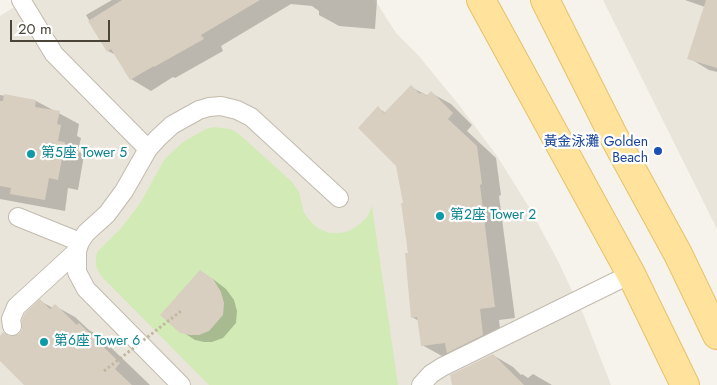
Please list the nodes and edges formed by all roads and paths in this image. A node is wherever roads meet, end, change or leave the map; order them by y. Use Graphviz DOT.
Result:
graph roads {
  1 [pos="22,0"];
  2 [pos="481,0"];
  3 [pos="545,0"];
  4 [pos="148,149"];
  5 [pos="339,198"];
  6 [pos="18,217"];
  7 [pos="78,247"];
  8 [pos="631,274"];
  9 [pos="181,310"];
  10 [pos="12,326"];
  11 [pos="717,335"];
  12 [pos="104,371"];
  13 [pos="181,385"];
  14 [pos="421,385"];
  15 [pos="685,385"];
  1 -- 4 [label="lane"];
  2 -- 8 [label="main road"];
  3 -- 11 [label="main road"];
  4 -- 5 [label="lane"];
  4 -- 7 [label="lane"];
  6 -- 7 [label="lane"];
  7 -- 10 [label="lane"];
  7 -- 13 [label="lane"];
  8 -- 14 [label="lane"];
  8 -- 15 [label="main road"];
  9 -- 12 [label="path, bridge"];
}
